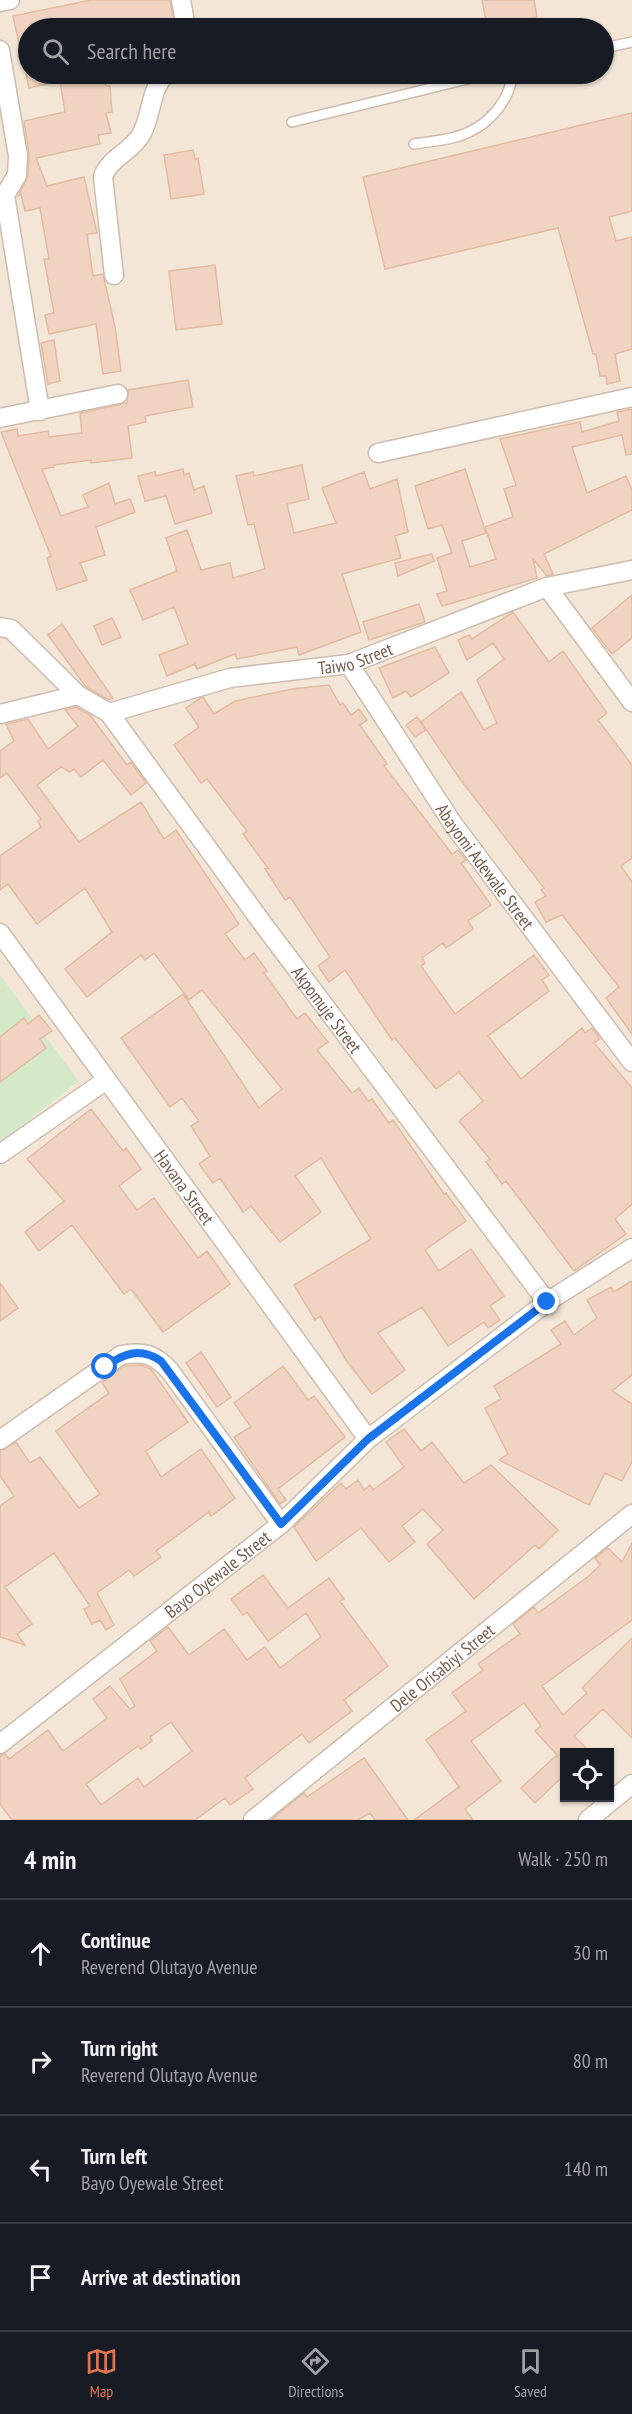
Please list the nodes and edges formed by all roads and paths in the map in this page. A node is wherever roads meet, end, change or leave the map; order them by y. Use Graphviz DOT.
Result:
graph roads {
  1 [pos="10,0"];
  2 [pos="181,0"];
  3 [pos="0,2"];
  4 [pos="184,18"];
  5 [pos="632,42"];
  6 [pos="614,46"];
  7 [pos="0,50"];
  8 [pos="158,84"];
  9 [pos="447,84"];
  10 [pos="511,84"];
  11 [pos="292,122"];
  12 [pos="414,144"];
  13 [pos="3,196"];
  14 [pos="114,275"];
  15 [pos="118,394"];
  16 [pos="632,397"];
  17 [pos="40,411"];
  18 [pos="0,418"];
  19 [pos="378,453"];
  20 [pos="632,570"];
  21 [pos="547,588"];
  22 [pos="0,627"];
  23 [pos="349,664"];
  24 [pos="78,695"];
  25 [pos="632,702"];
  26 [pos="109,713"];
  27 [pos="0,714"];
  28 [pos="0,933"];
  29 [pos="632,1062"];
  30 [pos="105,1081"];
  31 [pos="0,1154"];
  32 [pos="632,1248"];
  33 [pos="547,1302"];
  34 [pos="368,1439"];
  35 [pos="0,1440"];
  36 [pos="632,1514"];
  37 [pos="281,1524"];
  38 [pos="0,1744"];
  39 [pos="632,1784"];
  40 [pos="253,1820"];
  41 [pos="588,1820"];
  1 -- 3 [label="street"];
  2 -- 4 [label="street"];
  5 -- 6 [label="lane"];
  7 -- 13 [label="street"];
  8 -- 14 [label="street"];
  9 -- 11 [label="lane"];
  10 -- 12 [label="lane"];
  13 -- 17 [label="street"];
  15 -- 17 [label="street"];
  16 -- 19 [label="street"];
  17 -- 18 [label="street"];
  20 -- 21 [label="street, Taiwo Street"];
  21 -- 23 [label="street, Taiwo Street"];
  21 -- 25 [label="street"];
  22 -- 24 [label="street"];
  23 -- 26 [label="street, Taiwo Street"];
  23 -- 29 [label="street, Abayomi Adewale Street"];
  24 -- 26 [label="street"];
  24 -- 27 [label="street"];
  26 -- 33 [label="street, Akpomuje Street"];
  28 -- 30 [label="street, Havana Street"];
  30 -- 31 [label="street"];
  30 -- 34 [label="street, Havana Street"];
  32 -- 33 [label="street, Bayo Oyewale Street"];
  33 -- 34 [label="street, Bayo Oyewale Street"];
  34 -- 37 [label="street, Bayo Oyewale Street"];
  35 -- 37 [label="street"];
  36 -- 40 [label="street, Dele Orisabiyi Street"];
  37 -- 38 [label="street, Bayo Oyewale Street"];
  39 -- 41 [label="street"];
}
